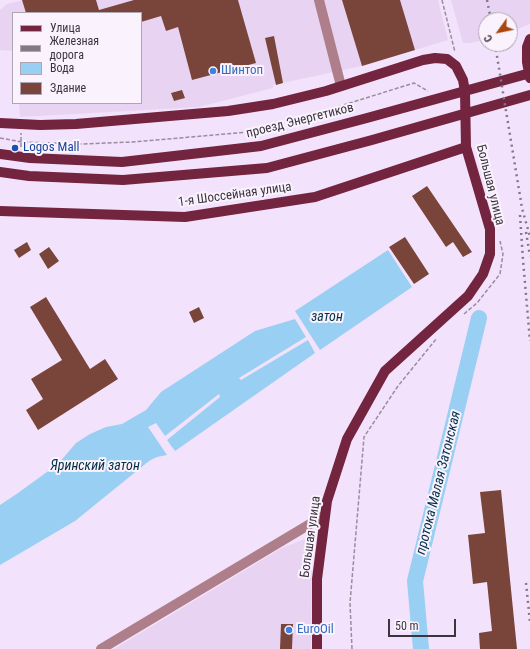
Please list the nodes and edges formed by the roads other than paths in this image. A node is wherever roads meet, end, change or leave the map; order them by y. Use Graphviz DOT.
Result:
graph roads {
  1 [pos="319,0"];
  2 [pos="530,39"];
  3 [pos="530,73"];
  4 [pos="530,78"];
  5 [pos="342,86"];
  6 [pos="530,95"];
  7 [pos="0,123"];
  8 [pos="466,147"];
  9 [pos="0,154"];
  10 [pos="0,172"];
  11 [pos="0,212"];
  12 [pos="325,515"];
  13 [pos="101,649"];
  14 [pos="317,649"];
  1 -- 5 [label="lane"];
  2 -- 4 [label="main road"];
  3 -- 9 [label="main road, проезд Энергетиков"];
  5 -- 7 [label="main road, Большая улица"];
  5 -- 8 [label="main road, Большая улица"];
  6 -- 10 [label="main road"];
  8 -- 11 [label="main road, 1-я Шоссейная улица"];
  8 -- 12 [label="main road, Большая улица"];
  12 -- 13 [label="lane"];
  12 -- 14 [label="main road, Большая улица"];
}
